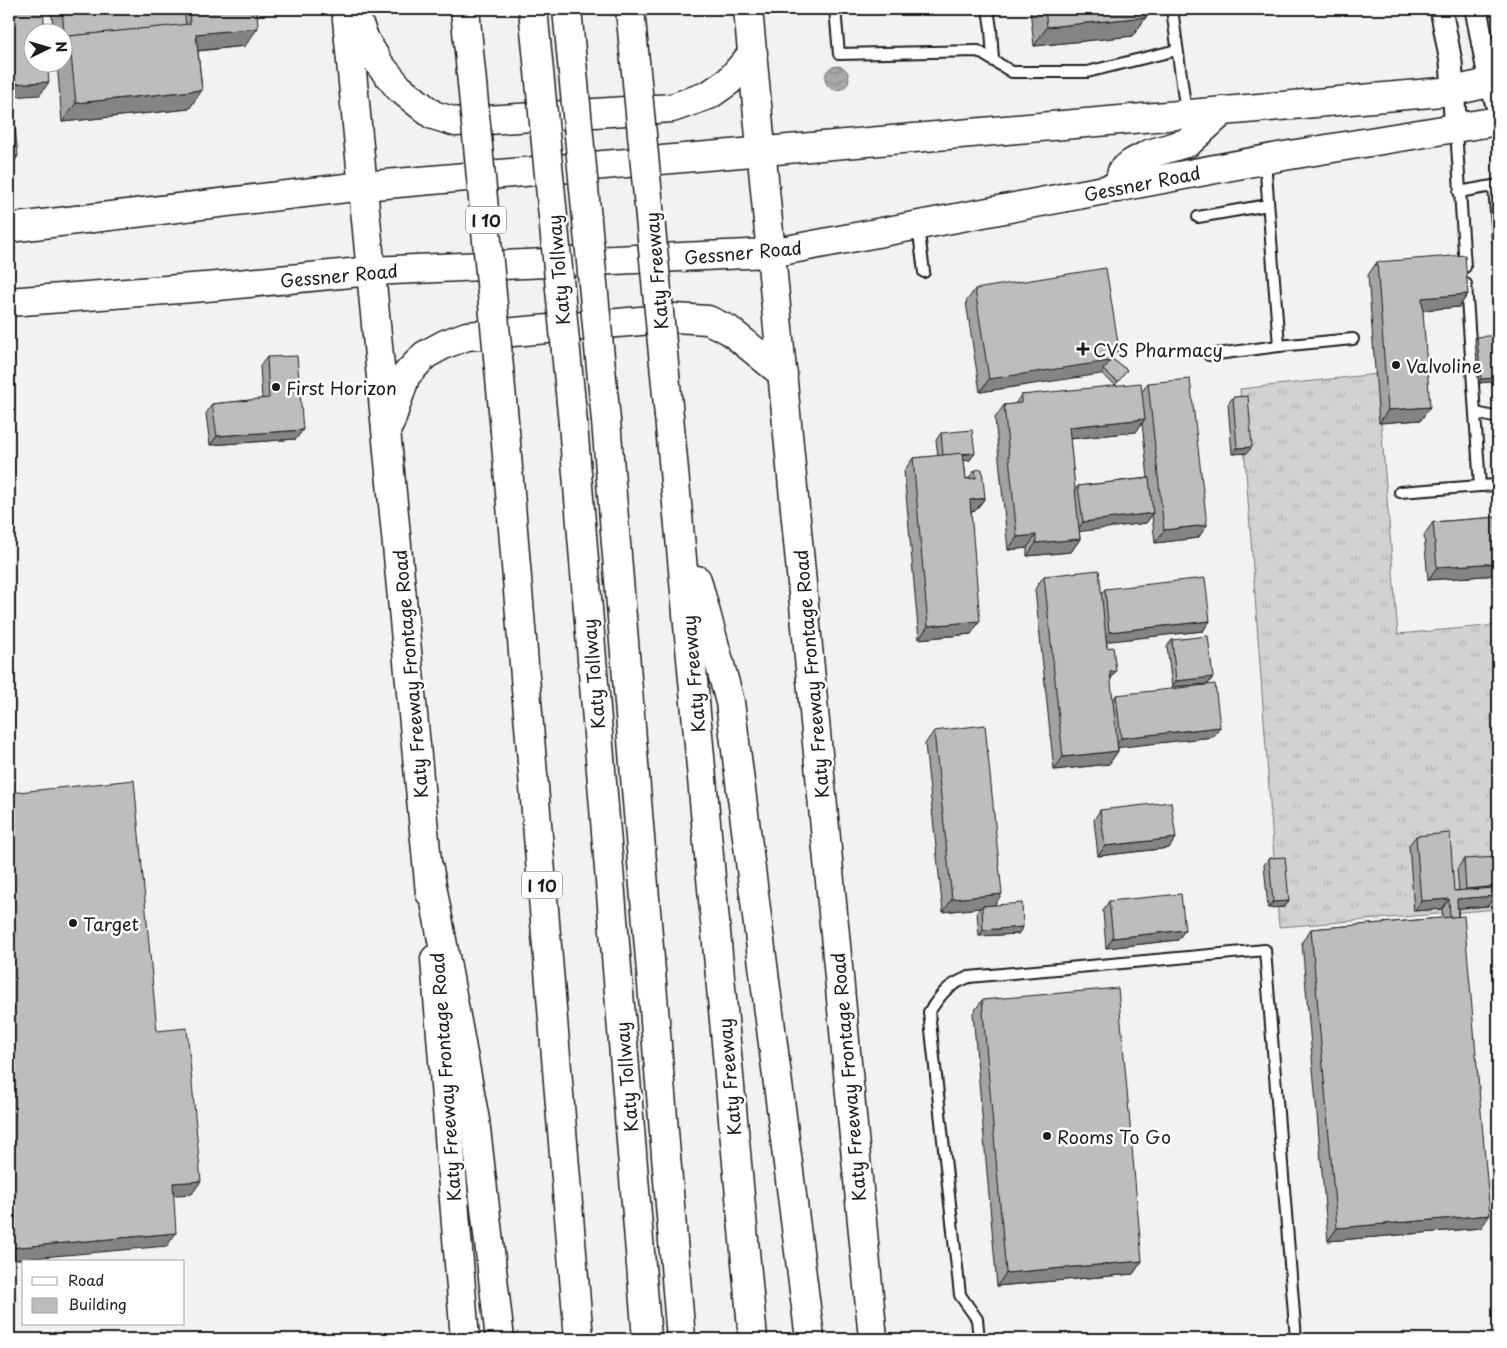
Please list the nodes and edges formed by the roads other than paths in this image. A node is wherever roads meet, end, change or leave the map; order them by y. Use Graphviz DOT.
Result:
graph roads {
  1 [pos="346,9"];
  2 [pos="353,9"];
  3 [pos="466,9"];
  4 [pos="533,9"];
  5 [pos="568,9"];
  6 [pos="630,9"];
  7 [pos="748,9"];
  8 [pos="835,9"];
  9 [pos="988,9"];
  10 [pos="1172,9"];
  11 [pos="1441,9"];
  12 [pos="1476,9"];
  13 [pos="1177,50"];
  14 [pos="753,53"];
  15 [pos="993,60"];
  16 [pos="1494,81"];
  17 [pos="1453,91"];
  18 [pos="1498,108"];
  19 [pos="1223,111"];
  20 [pos="1186,114"];
  21 [pos="1498,121"];
  22 [pos="1456,129"];
  23 [pos="762,152"];
  24 [pos="1265,159"];
  25 [pos="1496,185"];
  26 [pos="363,186"];
  27 [pos="1118,188"];
  28 [pos="1459,192"];
  29 [pos="1268,205"];
  30 [pos="1198,216"];
  31 [pos="918,226"];
  32 [pos="9,228"];
  33 [pos="1498,239"];
  34 [pos="771,253"];
  35 [pos="371,271"];
  36 [pos="924,272"];
  37 [pos="9,302"];
  38 [pos="1353,339"];
  39 [pos="1279,346"];
  40 [pos="1209,355"];
  41 [pos="783,374"];
  42 [pos="1476,412"];
  43 [pos="1498,418"];
  44 [pos="387,432"];
  45 [pos="1498,485"];
  46 [pos="1480,486"];
  47 [pos="1400,492"];
  48 [pos="677,503"];
  49 [pos="428,868"];
  50 [pos="465,1339"];
  51 [pos="500,1339"];
  52 [pos="579,1339"];
  53 [pos="647,1339"];
  54 [pos="681,1339"];
  55 [pos="753,1339"];
  56 [pos="810,1339"];
  57 [pos="873,1339"];
  58 [pos="979,1339"];
  59 [pos="1296,1339"];
  1 -- 26 [label="main road, Katy Freeway Frontage Road"];
  2 -- 14 [label="main road"];
  3 -- 52 [label="main road, I 10, bridge"];
  4 -- 53 [label="main road, Katy Tollway, bridge"];
  5 -- 54 [label="main road, Katy Tollway, bridge"];
  6 -- 48 [label="main road, Katy Freeway, bridge"];
  7 -- 14 [label="main road, Katy Freeway Frontage Road"];
  8 -- 15 [label="lane"];
  9 -- 15 [label="lane"];
  10 -- 13 [label="lane"];
  11 -- 17 [label="street"];
  12 -- 16 [label="street"];
  13 -- 15 [label="lane"];
  13 -- 20 [label="lane"];
  14 -- 23 [label="main road, Katy Freeway Frontage Road"];
  16 -- 17 [label="main road"];
  16 -- 18 [label="street"];
  17 -- 19 [label="main road"];
  17 -- 22 [label="street"];
  19 -- 20 [label="main road"];
  19 -- 27 [label="main road"];
  20 -- 23 [label="main road"];
  21 -- 22 [label="main road, Gessner Road"];
  22 -- 24 [label="main road, Gessner Road"];
  22 -- 28 [label="lane"];
  23 -- 26 [label="main road"];
  23 -- 34 [label="main road, Katy Freeway Frontage Road"];
  24 -- 27 [label="main road, Gessner Road"];
  24 -- 29 [label="lane"];
  25 -- 28 [label="lane"];
  25 -- 33 [label="lane"];
  26 -- 32 [label="main road"];
  26 -- 35 [label="main road, Katy Freeway Frontage Road"];
  27 -- 31 [label="main road, Gessner Road"];
  28 -- 42 [label="lane"];
  29 -- 30 [label="lane"];
  29 -- 39 [label="lane"];
  31 -- 34 [label="main road, Gessner Road"];
  31 -- 36 [label="lane"];
  34 -- 35 [label="main road, Gessner Road"];
  34 -- 41 [label="main road, Katy Freeway Frontage Road"];
  35 -- 37 [label="main road, Gessner Road"];
  35 -- 44 [label="main road, Katy Freeway Frontage Road"];
  38 -- 39 [label="lane"];
  39 -- 40 [label="lane"];
  41 -- 44 [label="main road"];
  41 -- 57 [label="main road, Katy Freeway Frontage Road"];
  42 -- 43 [label="lane"];
  42 -- 46 [label="lane"];
  44 -- 49 [label="main road, Katy Freeway Frontage Road"];
  45 -- 46 [label="lane"];
  46 -- 47 [label="lane"];
  48 -- 55 [label="main road, Katy Freeway"];
  48 -- 56 [label="main road"];
  49 -- 50 [label="main road, Katy Freeway Frontage Road"];
  49 -- 51 [label="main road"];
  58 -- 59 [label="lane"];
}
